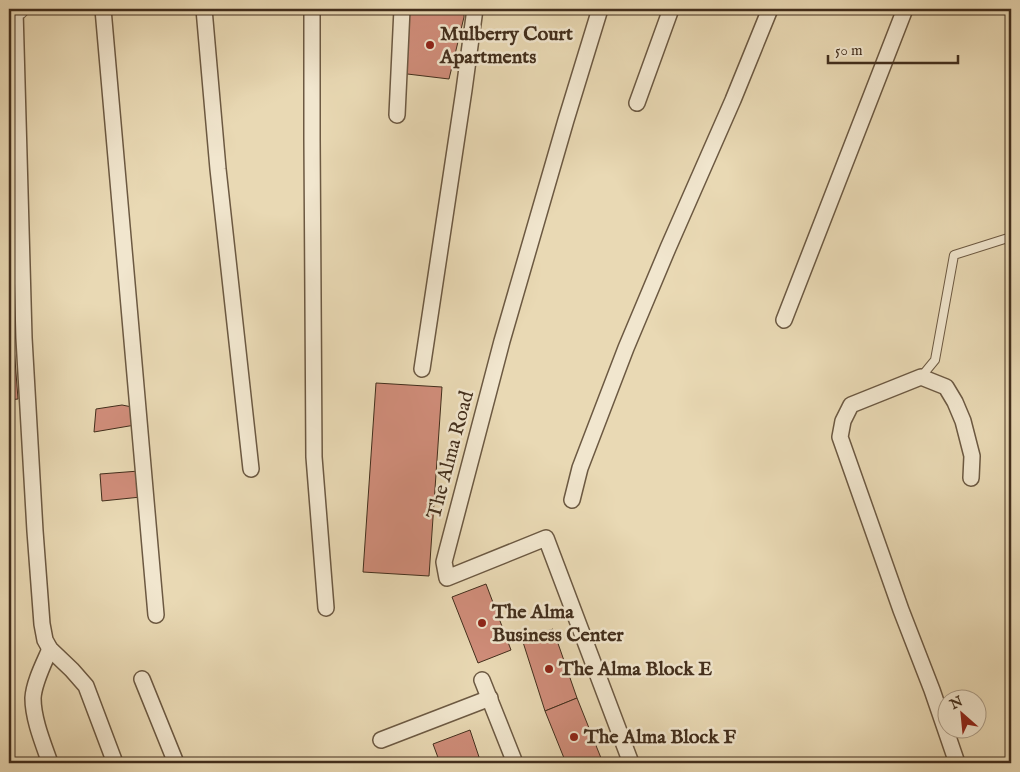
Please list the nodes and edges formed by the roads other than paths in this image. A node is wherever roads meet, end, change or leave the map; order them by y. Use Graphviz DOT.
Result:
graph roads {
  1 [pos="103,9"];
  2 [pos="204,9"];
  3 [pos="312,9"];
  4 [pos="402,9"];
  5 [pos="475,9"];
  6 [pos="600,9"];
  7 [pos="672,9"];
  8 [pos="770,9"];
  9 [pos="905,9"];
  10 [pos="14,10"];
  11 [pos="638,103"];
  12 [pos="397,115"];
  13 [pos="1011,237"];
  14 [pos="784,320"];
  15 [pos="422,369"];
  16 [pos="922,377"];
  17 [pos="251,469"];
  18 [pos="971,478"];
  19 [pos="572,500"];
  20 [pos="326,608"];
  21 [pos="156,614"];
  22 [pos="50,649"];
  23 [pos="142,678"];
  24 [pos="482,680"];
  25 [pos="490,698"];
  26 [pos="382,740"];
  27 [pos="50,763"];
  28 [pos="115,763"];
  29 [pos="176,763"];
  30 [pos="515,763"];
  31 [pos="631,763"];
  32 [pos="957,763"];
  1 -- 21 [label="street"];
  2 -- 17 [label="street"];
  3 -- 20 [label="street"];
  4 -- 12 [label="street"];
  5 -- 15 [label="street"];
  6 -- 31 [label="street, The Alma Road"];
  7 -- 11 [label="street"];
  8 -- 19 [label="street"];
  9 -- 14 [label="street"];
  10 -- 22 [label="street"];
  13 -- 16 [label="lane"];
  16 -- 18 [label="street"];
  16 -- 32 [label="street"];
  22 -- 27 [label="street"];
  22 -- 28 [label="street"];
  23 -- 29 [label="street"];
  24 -- 25 [label="street"];
  25 -- 26 [label="street"];
  25 -- 30 [label="street"];
}
